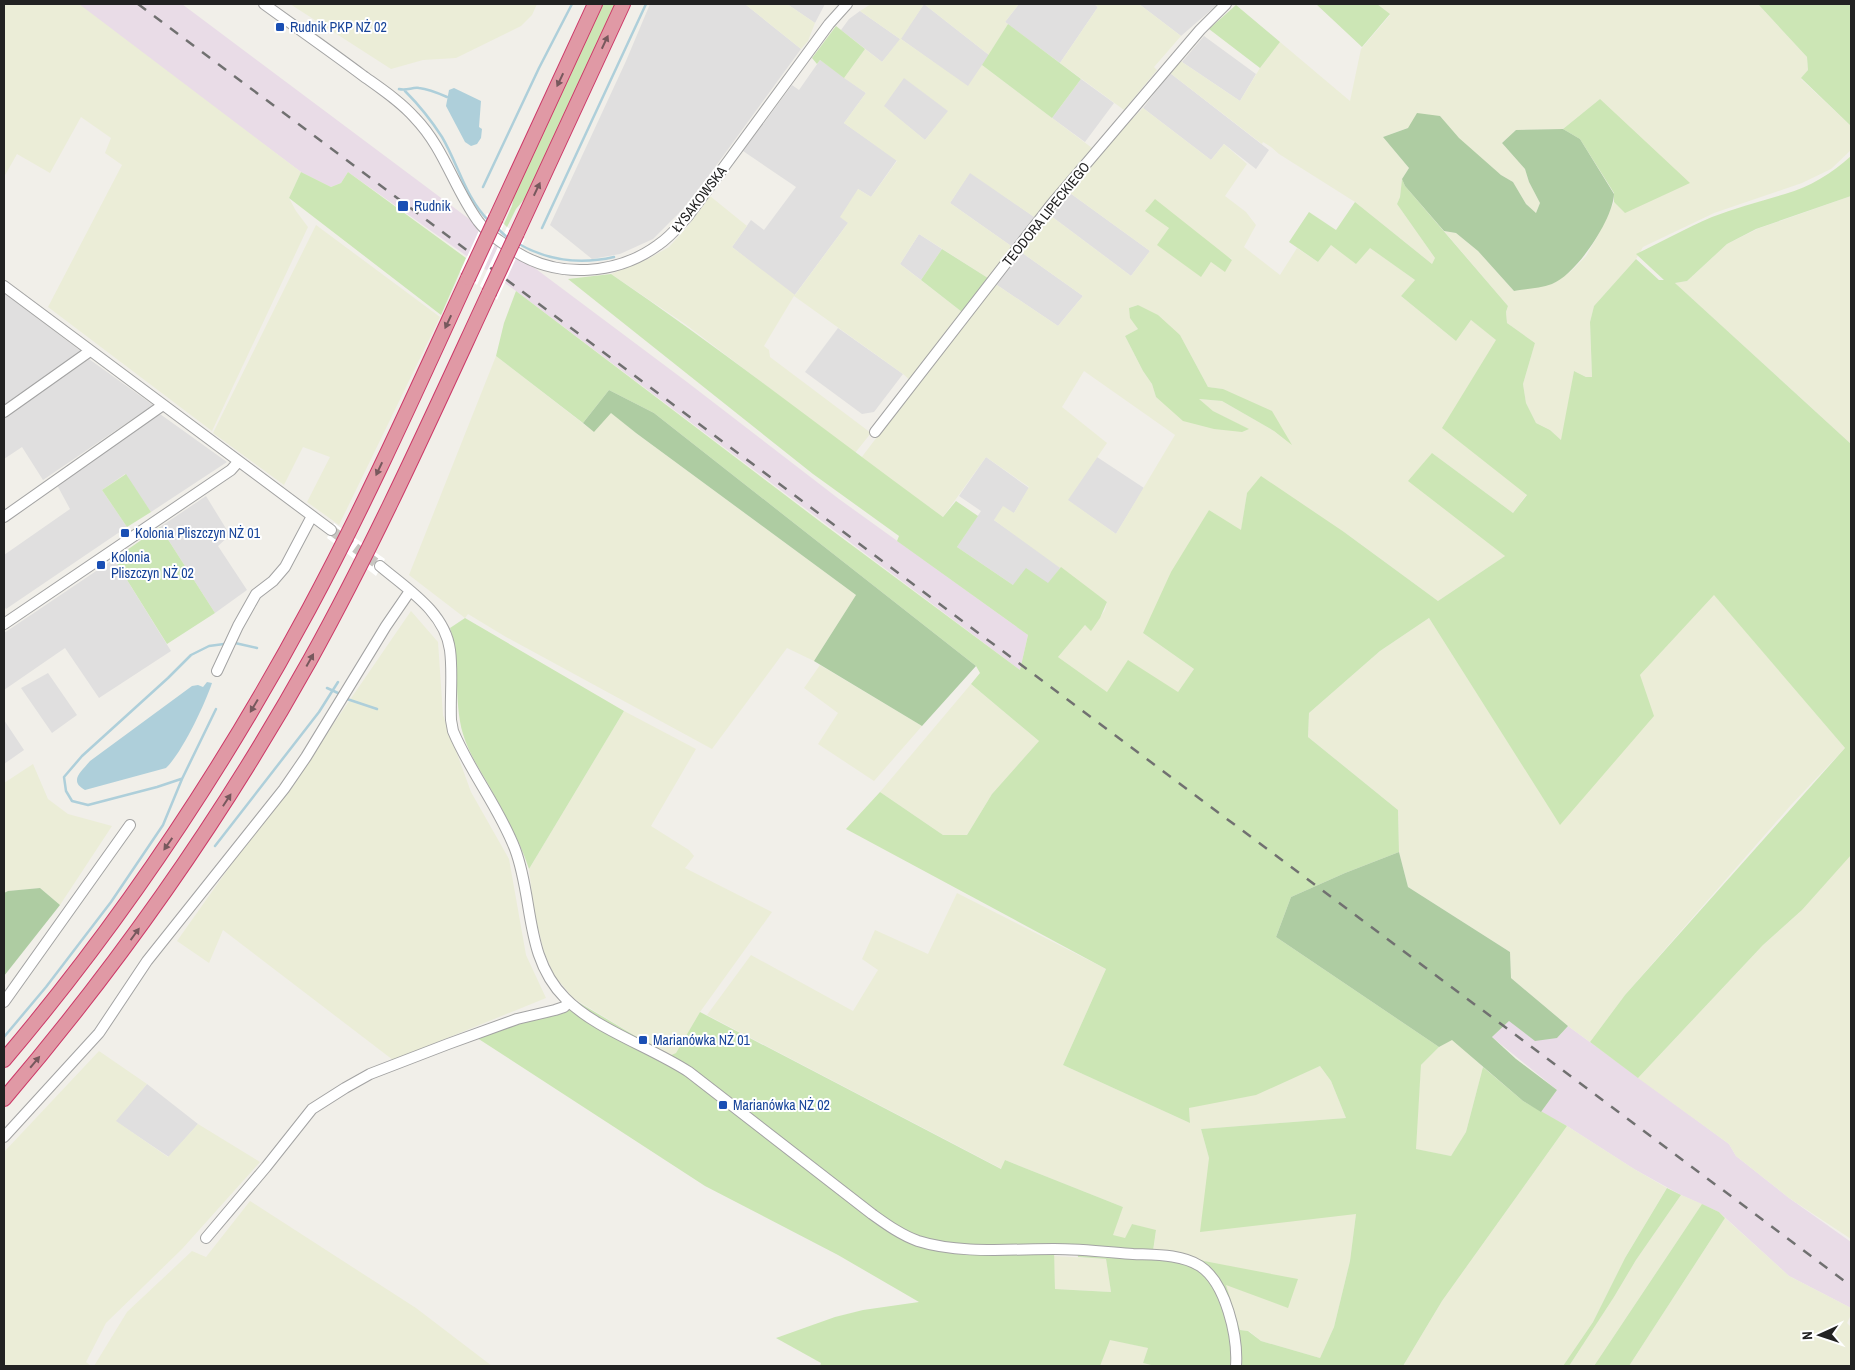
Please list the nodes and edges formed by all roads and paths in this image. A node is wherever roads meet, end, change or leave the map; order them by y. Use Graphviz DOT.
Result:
graph roads {
  1 [pos="264,4"];
  2 [pos="595,4"];
  3 [pos="623,4"];
  4 [pos="847,4"];
  5 [pos="1226,4"];
  6 [pos="4,286"];
  7 [pos="90,351"];
  8 [pos="163,404"];
  9 [pos="4,412"];
  10 [pos="875,432"];
  11 [pos="238,462"];
  12 [pos="312,516"];
  13 [pos="4,517"];
  14 [pos="331,530"];
  15 [pos="380,566"];
  16 [pos="410,591"];
  17 [pos="4,624"];
  18 [pos="217,671"];
  19 [pos="130,825"];
  20 [pos="4,1002"];
  21 [pos="569,1002"];
  22 [pos="4,1060"];
  23 [pos="4,1099"];
  24 [pos="4,1137"];
  25 [pos="206,1238"];
  26 [pos="1236,1366"];
  1 -- 4 [label="street, ŁYSAKOWSKA"];
  2 -- 22 [label="highway, one-way, bridge"];
  23 -- 3 [label="highway, one-way, bridge"];
  5 -- 10 [label="street, TEODORA LIPECKIEGO"];
  6 -- 7 [label="street"];
  7 -- 8 [label="street"];
  7 -- 9 [label="street"];
  8 -- 11 [label="street"];
  8 -- 13 [label="street"];
  11 -- 12 [label="street"];
  11 -- 17 [label="street"];
  12 -- 14 [label="street"];
  12 -- 18 [label="street"];
  15 -- 16 [label="street"];
  16 -- 21 [label="street"];
  16 -- 24 [label="street"];
  19 -- 20 [label="street"];
  21 -- 25 [label="street"];
  21 -- 26 [label="street"];
}
